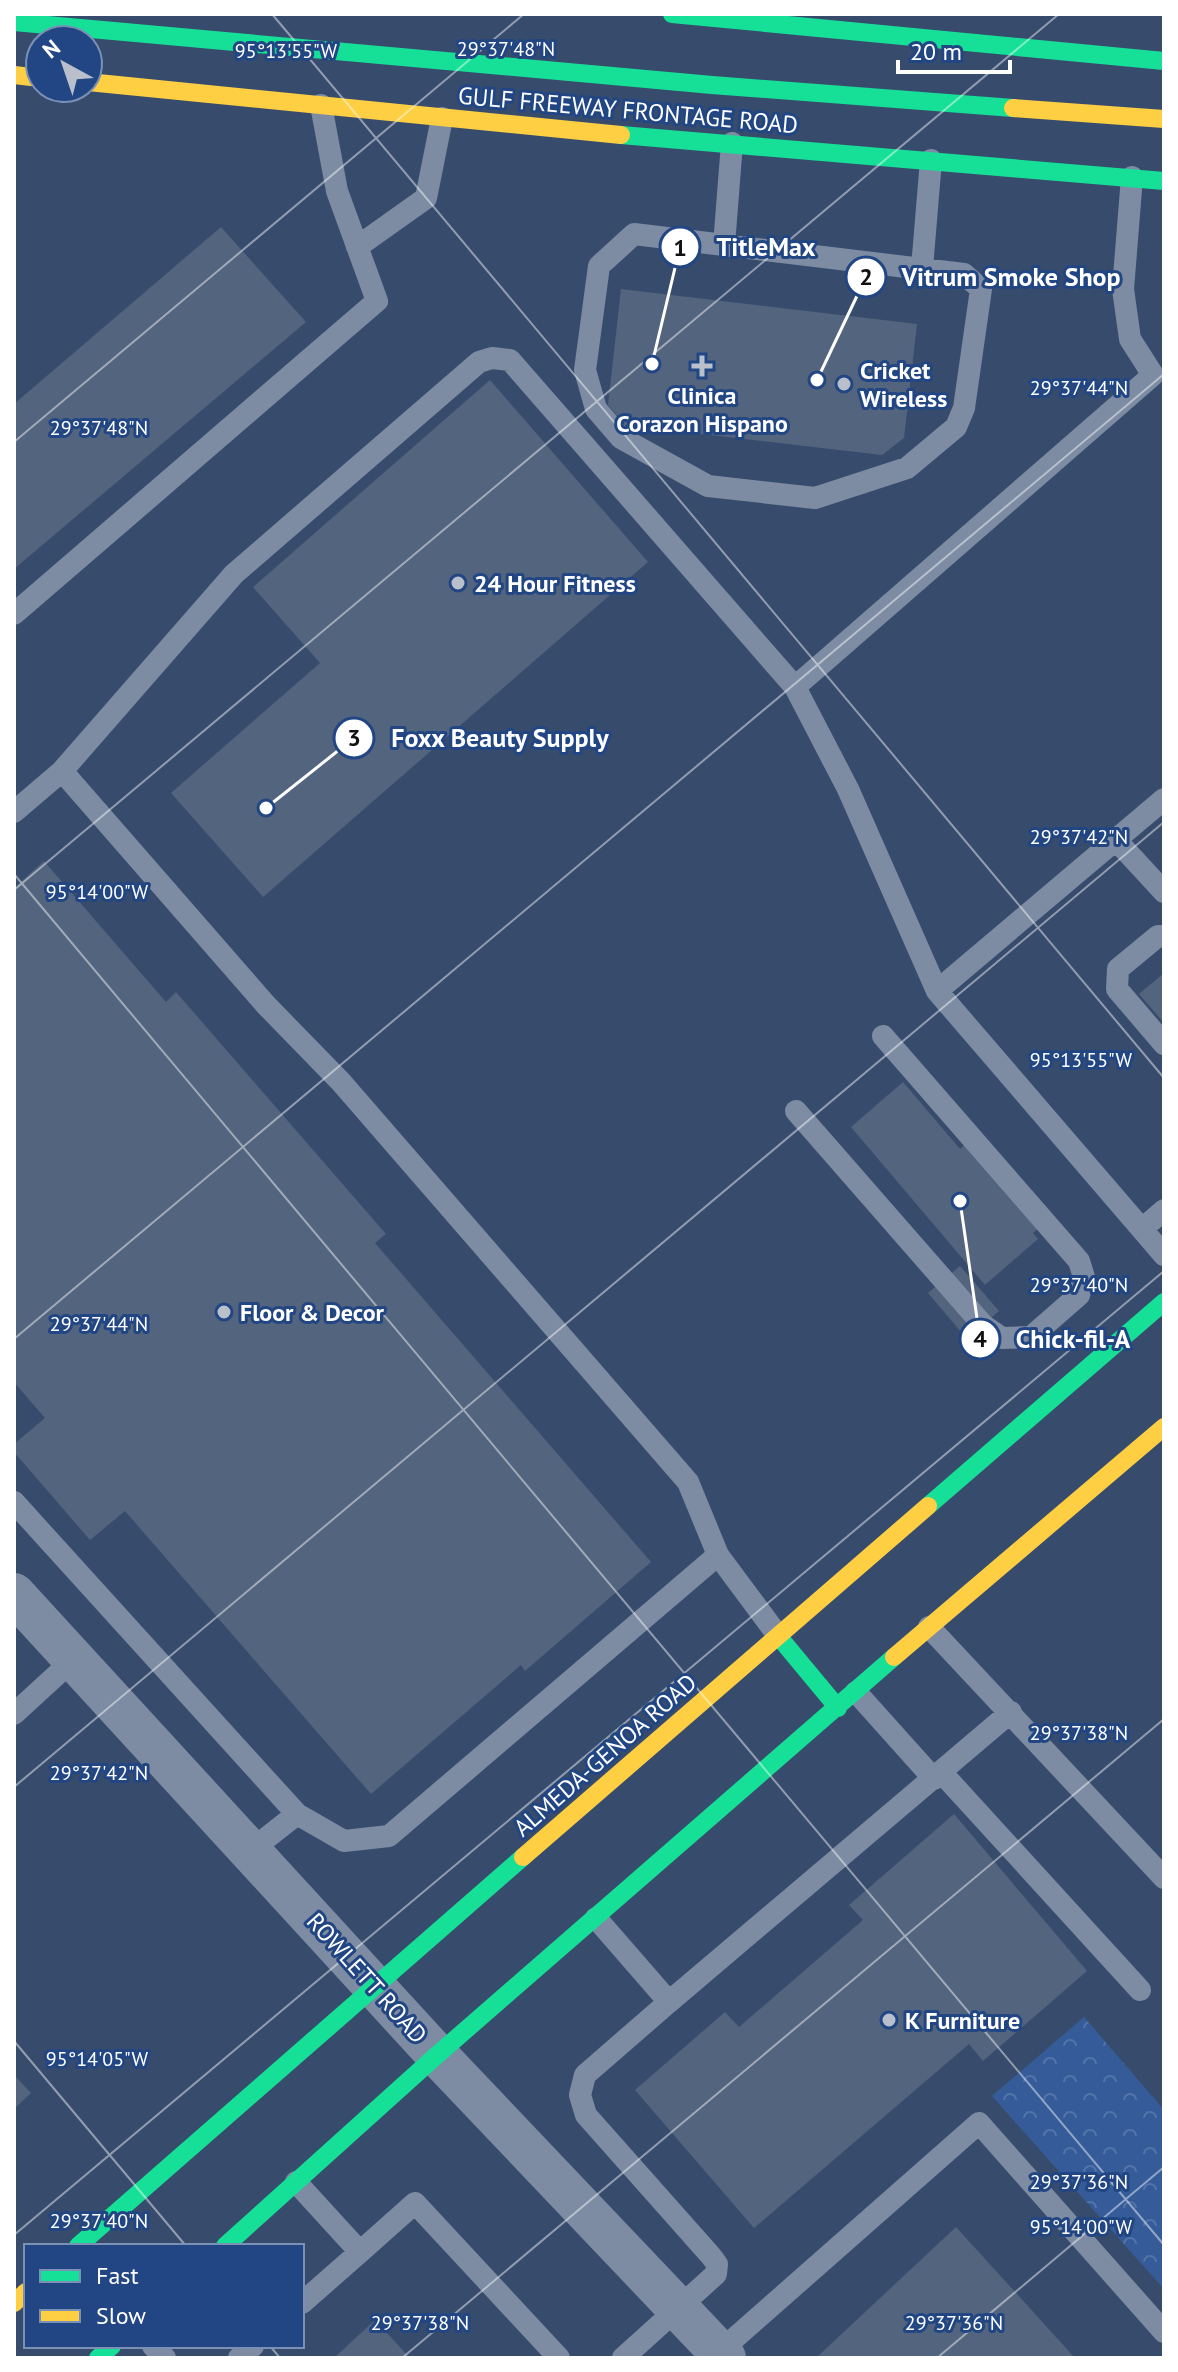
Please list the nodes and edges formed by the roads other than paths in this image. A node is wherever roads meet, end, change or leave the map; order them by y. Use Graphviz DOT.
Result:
graph roads {
  1 [pos="672,14"];
  2 [pos="14,22"];
  3 [pos="1164,61"];
  4 [pos="104,84"];
  5 [pos="321,105"];
  6 [pos="442,118"];
  7 [pos="1164,119"];
  8 [pos="732,143"];
  9 [pos="931,160"];
  10 [pos="1132,177"];
  11 [pos="1164,181"];
  12 [pos="1164,190"];
  13 [pos="724,245"];
  14 [pos="357,247"];
  15 [pos="922,268"];
  16 [pos="1158,374"];
  17 [pos="14,614"];
  18 [pos="795,687"];
  19 [pos="62,771"];
  20 [pos="1164,799"];
  21 [pos="14,812"];
  22 [pos="1116,840"];
  23 [pos="1164,892"];
  24 [pos="1164,936"];
  25 [pos="937,991"];
  26 [pos="883,1036"];
  27 [pos="1164,1044"];
  28 [pos="796,1111"];
  29 [pos="1164,1210"];
  30 [pos="1142,1229"];
  31 [pos="1164,1255"];
  32 [pos="1164,1302"];
  33 [pos="1164,1427"];
  34 [pos="14,1502"];
  35 [pos="718,1555"];
  36 [pos="14,1594"];
  37 [pos="929,1627"];
  38 [pos="779,1637"];
  39 [pos="74,1659"];
  40 [pos="856,1692"];
  41 [pos="838,1708"];
  42 [pos="1011,1712"];
  43 [pos="14,1714"];
  44 [pos="938,1776"];
  45 [pos="297,1814"];
  46 [pos="250,1851"];
  47 [pos="1164,1878"];
  48 [pos="596,1918"];
  49 [pos="374,1985"];
  50 [pos="1140,1990"];
  51 [pos="669,2002"];
  52 [pos="437,2055"];
  53 [pos="296,2182"];
  54 [pos="80,2244"];
  55 [pos="227,2244"];
  56 [pos="360,2252"];
  57 [pos="304,2301"];
  58 [pos="678,2309"];
  59 [pos="1164,2332"];
  60 [pos="722,2355"];
  61 [pos="559,2358"];
  62 [pos="623,2358"];
  1 -- 3 [label="main road"];
  2 -- 7 [label="main road"];
  4 -- 5 [label="main road, GULF FREEWAY FRONTAGE ROAD"];
  5 -- 6 [label="main road, GULF FREEWAY FRONTAGE ROAD"];
  5 -- 14 [label="lane"];
  6 -- 8 [label="main road, GULF FREEWAY FRONTAGE ROAD"];
  6 -- 14 [label="lane"];
  8 -- 9 [label="main road, GULF FREEWAY FRONTAGE ROAD"];
  8 -- 13 [label="lane"];
  9 -- 10 [label="main road, GULF FREEWAY FRONTAGE ROAD"];
  9 -- 15 [label="lane"];
  10 -- 11 [label="main road, GULF FREEWAY FRONTAGE ROAD"];
  10 -- 12 [label="main road"];
  10 -- 16 [label="lane"];
  13 -- 15 [label="lane"];
  13 -- 15 [label="lane"];
  14 -- 17 [label="lane"];
  16 -- 18 [label="lane"];
  18 -- 19 [label="lane"];
  18 -- 25 [label="lane"];
  19 -- 21 [label="lane"];
  19 -- 35 [label="lane"];
  20 -- 22 [label="lane"];
  22 -- 23 [label="lane"];
  22 -- 25 [label="lane"];
  24 -- 27 [label="lane"];
  25 -- 30 [label="lane"];
  26 -- 28 [label="lane"];
  29 -- 30 [label="lane"];
  30 -- 31 [label="lane"];
  32 -- 38 [label="main road, ALMEDA-GENOA ROAD"];
  33 -- 37 [label="main road"];
  34 -- 45 [label="lane"];
  35 -- 38 [label="lane"];
  35 -- 45 [label="lane"];
  36 -- 39 [label="street, ROWLETT ROAD"];
  37 -- 40 [label="main road"];
  37 -- 42 [label="lane"];
  38 -- 41 [label="main road"];
  38 -- 49 [label="main road, ALMEDA-GENOA ROAD"];
  39 -- 43 [label="lane"];
  39 -- 46 [label="street, ROWLETT ROAD"];
  40 -- 41 [label="main road"];
  40 -- 44 [label="lane"];
  41 -- 48 [label="main road"];
  42 -- 44 [label="lane"];
  42 -- 47 [label="lane"];
  44 -- 50 [label="lane"];
  44 -- 51 [label="lane"];
  45 -- 46 [label="lane"];
  46 -- 49 [label="street, ROWLETT ROAD"];
  48 -- 51 [label="lane"];
  48 -- 52 [label="main road"];
  49 -- 52 [label="street, ROWLETT ROAD"];
  49 -- 54 [label="main road, ALMEDA-GENOA ROAD"];
  51 -- 58 [label="lane"];
  52 -- 53 [label="main road"];
  52 -- 58 [label="street, ROWLETT ROAD"];
  53 -- 55 [label="main road"];
  53 -- 56 [label="lane"];
  56 -- 57 [label="lane"];
  56 -- 61 [label="lane"];
  58 -- 60 [label="street, ROWLETT ROAD"];
  58 -- 62 [label="lane"];
  59 -- 60 [label="lane"];
}
